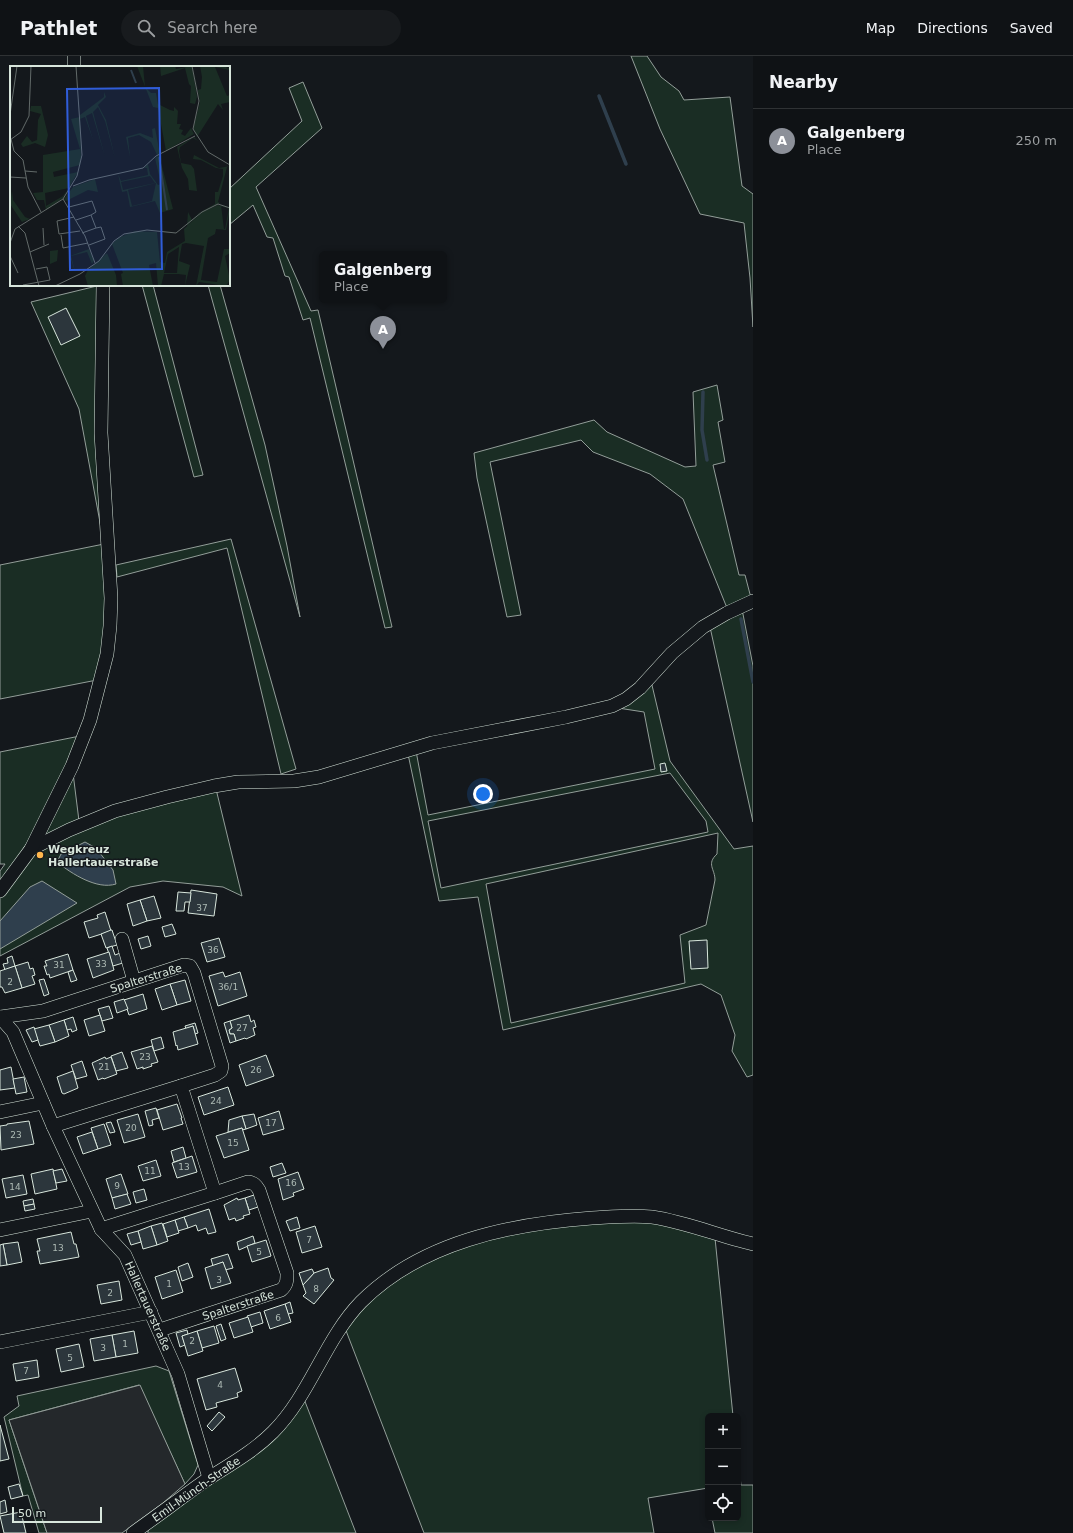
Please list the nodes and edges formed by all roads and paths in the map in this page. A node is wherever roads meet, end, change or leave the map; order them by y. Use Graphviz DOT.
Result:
graph roads {
  1 [pos="103,286"];
  2 [pos="753,601"];
  3 [pos="31,849"];
  4 [pos="0,892"];
  5 [pos="122,939"];
  6 [pos="134,981"];
  7 [pos="0,1017"];
  8 [pos="181,1086"];
  9 [pos="43,1103"];
  10 [pos="0,1112"];
  11 [pos="53,1126"];
  12 [pos="215,1193"];
  13 [pos="92,1211"];
  14 [pos="101,1229"];
  15 [pos="0,1230"];
  16 [pos="753,1244"];
  17 [pos="151,1312"];
  18 [pos="160,1330"];
  19 [pos="0,1342"];
  20 [pos="209,1478"];
  21 [pos="133,1533"];
  1 -- 3 [label="street"];
  2 -- 3 [label="street"];
  3 -- 4 [label="street"];
  5 -- 6 [label="street"];
  6 -- 7 [label="street, Spalterstraße"];
  6 -- 8 [label="street, Spalterstraße"];
  7 -- 9 [label="street, Hallertauerstraße"];
  8 -- 11 [label="street, Spalterstraße"];
  8 -- 12 [label="street"];
  9 -- 10 [label="street"];
  9 -- 11 [label="street, Hallertauerstraße"];
  11 -- 13 [label="street, Hallertauerstraße"];
  12 -- 14 [label="street, Spalterstraße"];
  12 -- 18 [label="street, Spalterstraße"];
  13 -- 14 [label="street, Hallertauerstraße"];
  13 -- 15 [label="street"];
  14 -- 17 [label="street, Hallertauerstraße"];
  16 -- 20 [label="street, Emil-Münch-Straße"];
  17 -- 18 [label="street, Hallertauerstraße"];
  17 -- 19 [label="street"];
  18 -- 20 [label="street, Hallertauerstraße"];
  20 -- 21 [label="street, Emil-Münch-Straße"];
}
